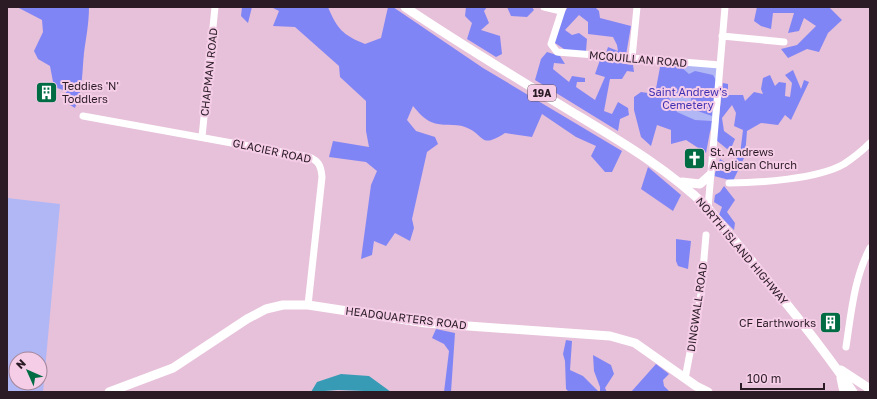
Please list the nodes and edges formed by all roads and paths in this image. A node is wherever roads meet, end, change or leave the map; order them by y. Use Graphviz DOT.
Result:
graph roads {
  1 [pos="216,7"];
  2 [pos="405,7"];
  3 [pos="544,7"];
  4 [pos="637,7"];
  5 [pos="725,7"];
  6 [pos="562,9"];
  7 [pos="722,36"];
  8 [pos="784,42"];
  9 [pos="632,58"];
  10 [pos="720,65"];
  11 [pos="83,116"];
  12 [pos="202,137"];
  13 [pos="870,143"];
  14 [pos="710,175"];
  15 [pos="678,180"];
  16 [pos="729,183"];
  17 [pos="708,208"];
  18 [pos="706,235"];
  19 [pos="870,248"];
  20 [pos="308,305"];
  21 [pos="846,347"];
  22 [pos="836,367"];
  23 [pos="685,379"];
  24 [pos="870,389"];
  25 [pos="109,392"];
  26 [pos="708,392"];
  27 [pos="844,392"];
  28 [pos="853,392"];
  1 -- 12 [label="street, CHAPMAN ROAD"];
  2 -- 15 [label="main road, NORTH ISLAND HIGHWAY / 19A"];
  3 -- 6 [label="street"];
  4 -- 9 [label="street"];
  5 -- 7 [label="street"];
  6 -- 9 [label="street, MCQUILLAN ROAD"];
  7 -- 8 [label="street"];
  7 -- 10 [label="street"];
  9 -- 10 [label="street, MCQUILLAN ROAD"];
  10 -- 14 [label="street"];
  11 -- 12 [label="street, GLACIER ROAD"];
  12 -- 20 [label="street, GLACIER ROAD"];
  13 -- 16 [label="street"];
  14 -- 15 [label="main road"];
  14 -- 17 [label="street"];
  15 -- 17 [label="main road, NORTH ISLAND HIGHWAY / 19A"];
  17 -- 22 [label="main road, NORTH ISLAND HIGHWAY / 19A"];
  18 -- 23 [label="street, DINGWALL ROAD"];
  19 -- 21 [label="street"];
  20 -- 23 [label="main road, HEADQUARTERS ROAD"];
  20 -- 25 [label="main road, HEADQUARTERS ROAD"];
  22 -- 24 [label="main road"];
  22 -- 27 [label="main road"];
  22 -- 28 [label="main road, NORTH ISLAND HIGHWAY / 19A"];
  23 -- 26 [label="main road, HEADQUARTERS ROAD"];
}
